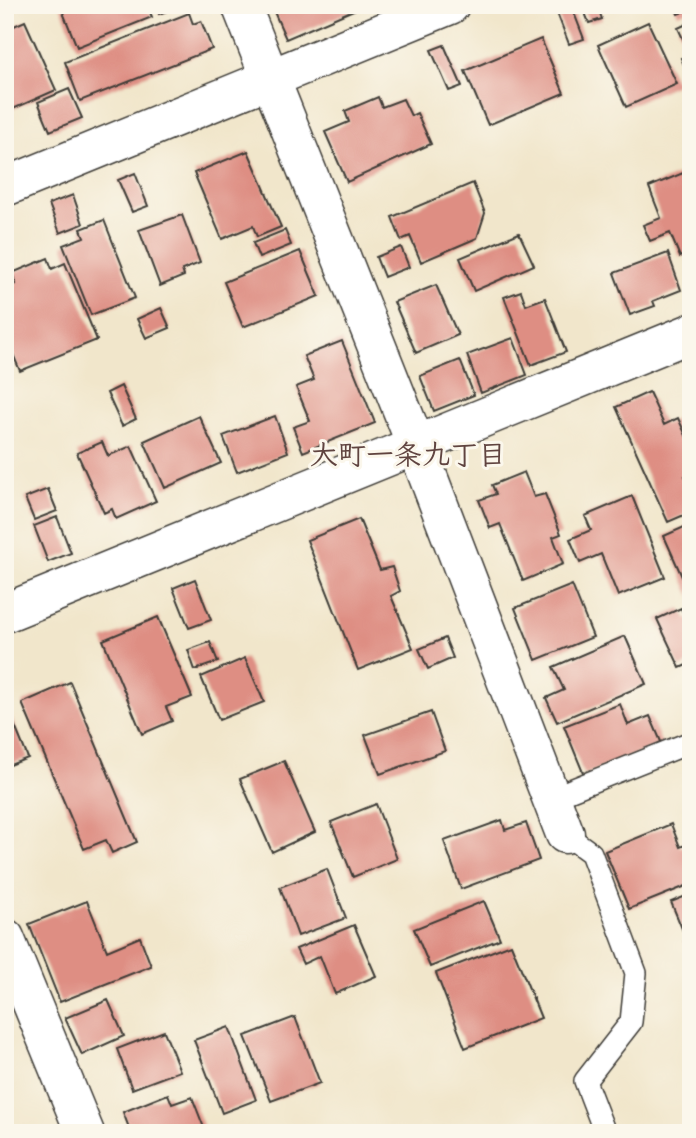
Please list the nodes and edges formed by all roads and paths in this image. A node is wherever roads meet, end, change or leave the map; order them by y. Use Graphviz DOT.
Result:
graph roads {
  1 [pos="242,5"];
  2 [pos="450,5"];
  3 [pos="272,77"];
  4 [pos="5,187"];
  5 [pos="691,333"];
  6 [pos="416,445"];
  7 [pos="5,613"];
  8 [pos="691,742"];
  9 [pos="551,798"];
  10 [pos="565,834"];
  11 [pos="7,945"];
  12 [pos="85,1133"];
  13 [pos="605,1133"];
  1 -- 3 [label="street"];
  2 -- 3 [label="street"];
  3 -- 4 [label="street"];
  3 -- 6 [label="street"];
  5 -- 6 [label="street"];
  6 -- 7 [label="street"];
  6 -- 9 [label="street"];
  8 -- 9 [label="lane"];
  9 -- 10 [label="street"];
  10 -- 13 [label="lane"];
  11 -- 12 [label="street"];
}
